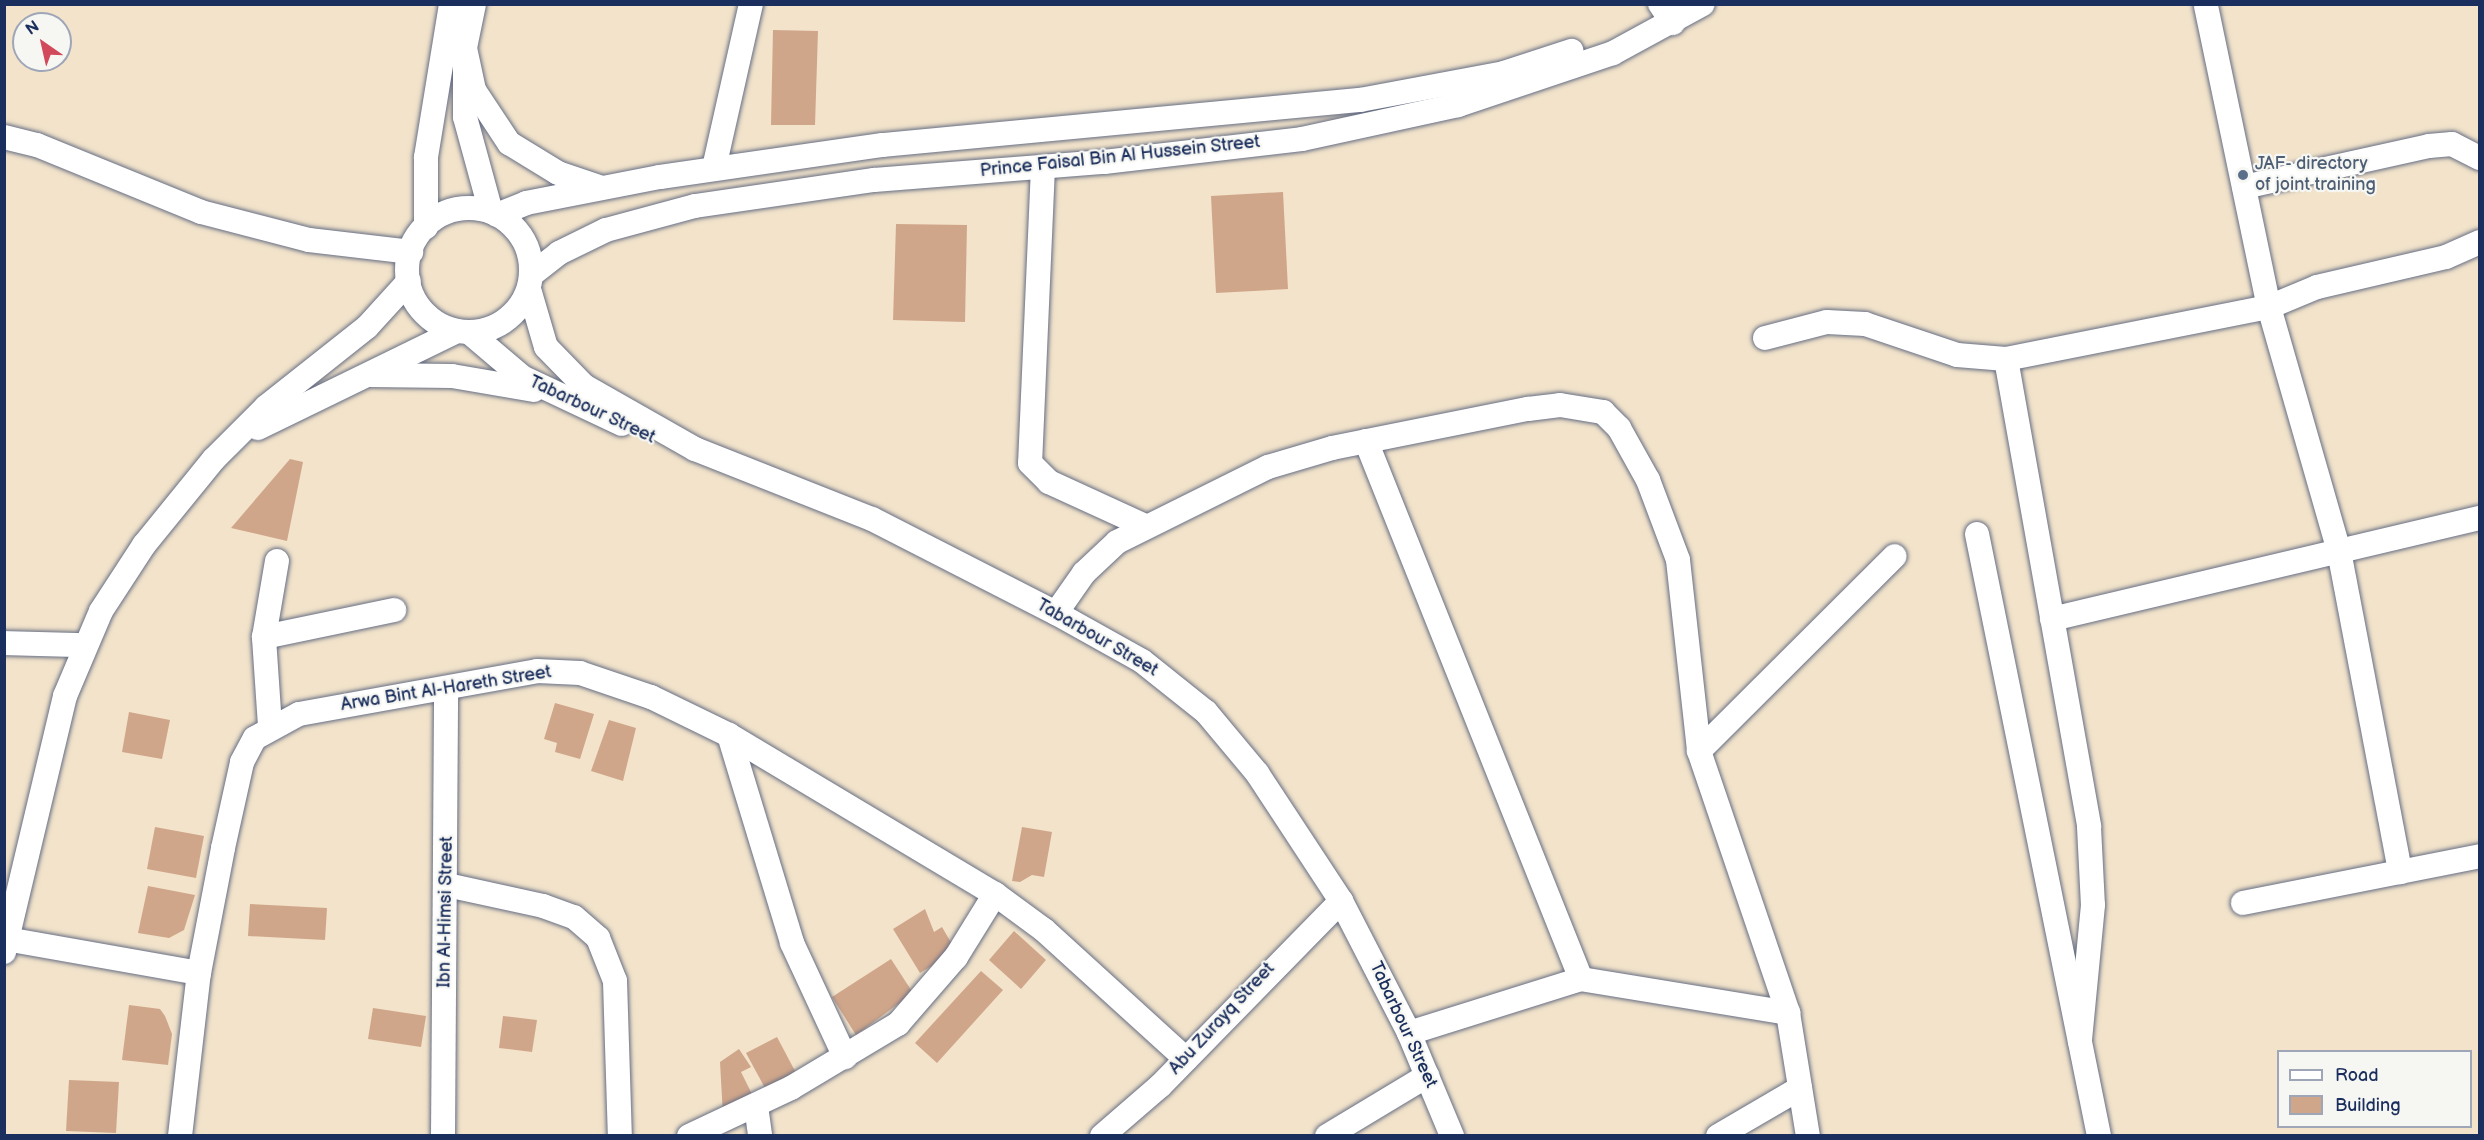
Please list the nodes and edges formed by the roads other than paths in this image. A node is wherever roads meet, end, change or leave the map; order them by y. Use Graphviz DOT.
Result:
graph roads {
  1 [pos="451,4"];
  2 [pos="474,4"];
  3 [pos="751,4"];
  4 [pos="1703,4"];
  5 [pos="2206,6"];
  6 [pos="1668,10"];
  7 [pos="465,48"];
  8 [pos="1171,115"];
  9 [pos="4,137"];
  10 [pos="1166,154"];
  11 [pos="2480,158"];
  12 [pos="1044,167"];
  13 [pos="714,168"];
  14 [pos="2244,187"];
  15 [pos="608,189"];
  16 [pos="494,214"];
  17 [pos="426,227"];
  18 [pos="2480,242"];
  19 [pos="411,252"];
  20 [pos="408,281"];
  21 [pos="530,282"];
  22 [pos="2269,307"];
  23 [pos="463,332"];
  24 [pos="1765,338"];
  25 [pos="2006,358"];
  26 [pos="358,375"];
  27 [pos="548,392"];
  28 [pos="234,438"];
  29 [pos="1366,441"];
  30 [pos="695,449"];
  31 [pos="2480,518"];
  32 [pos="1143,525"];
  33 [pos="1977,534"];
  34 [pos="2339,551"];
  35 [pos="1895,556"];
  36 [pos="277,561"];
  37 [pos="394,609"];
  38 [pos="1056,613"];
  39 [pos="2052,619"];
  40 [pos="264,636"];
  41 [pos="4,643"];
  42 [pos="83,645"];
  43 [pos="446,688"];
  44 [pos="270,726"];
  45 [pos="729,735"];
  46 [pos="1699,751"];
  47 [pos="2480,856"];
  48 [pos="2400,872"];
  49 [pos="447,885"];
  50 [pos="995,894"];
  51 [pos="1341,901"];
  52 [pos="2243,903"];
  53 [pos="5,945"];
  54 [pos="199,973"];
  55 [pos="1581,979"];
  56 [pos="1788,1013"];
  57 [pos="1409,1033"];
  58 [pos="2080,1041"];
  59 [pos="845,1057"];
  60 [pos="1186,1059"];
  61 [pos="1427,1076"];
  62 [pos="1800,1088"];
  63 [pos="756,1106"];
  64 [pos="180,1136"];
  65 [pos="442,1136"];
  66 [pos="620,1136"];
  67 [pos="689,1136"];
  68 [pos="760,1136"];
  69 [pos="1102,1136"];
  70 [pos="1327,1136"];
  71 [pos="1452,1136"];
  72 [pos="1718,1136"];
  73 [pos="1808,1136"];
  74 [pos="2099,1136"];
  1 -- 17 [label="street"];
  2 -- 7 [label="street"];
  3 -- 13 [label="street"];
  4 -- 6 [label="street, Prince Faisal Bin Al Hussein Street"];
  5 -- 14 [label="street"];
  6 -- 8 [label="street, Prince Faisal Bin Al Hussein Street"];
  6 -- 10 [label="street, Prince Faisal Bin Al Hussein Street"];
  7 -- 15 [label="street"];
  7 -- 16 [label="street"];
  8 -- 10 [label="street"];
  8 -- 13 [label="street, Prince Faisal Bin Al Hussein Street"];
  9 -- 19 [label="street"];
  10 -- 12 [label="street, Prince Faisal Bin Al Hussein Street"];
  11 -- 14 [label="street"];
  12 -- 21 [label="street, Prince Faisal Bin Al Hussein Street"];
  12 -- 32 [label="street"];
  13 -- 15 [label="street, Prince Faisal Bin Al Hussein Street"];
  14 -- 22 [label="street"];
  15 -- 16 [label="street, Prince Faisal Bin Al Hussein Street"];
  16 -- 17 [label="street"];
  16 -- 21 [label="street"];
  17 -- 19 [label="street"];
  18 -- 22 [label="street"];
  19 -- 20 [label="street"];
  20 -- 23 [label="street"];
  20 -- 28 [label="street"];
  21 -- 23 [label="street"];
  21 -- 30 [label="street, Tabarbour Street"];
  22 -- 25 [label="street"];
  22 -- 34 [label="street"];
  23 -- 26 [label="street"];
  23 -- 27 [label="street, Tabarbour Street"];
  24 -- 25 [label="street"];
  25 -- 39 [label="street"];
  26 -- 27 [label="street"];
  26 -- 28 [label="street"];
  27 -- 30 [label="street, Tabarbour Street"];
  28 -- 42 [label="street"];
  29 -- 32 [label="street"];
  29 -- 46 [label="street"];
  29 -- 55 [label="street"];
  30 -- 38 [label="street, Tabarbour Street"];
  31 -- 34 [label="street"];
  32 -- 38 [label="street"];
  33 -- 58 [label="street"];
  34 -- 39 [label="street"];
  34 -- 48 [label="street"];
  35 -- 46 [label="street"];
  36 -- 40 [label="street"];
  37 -- 40 [label="street"];
  38 -- 51 [label="street, Tabarbour Street"];
  39 -- 58 [label="street"];
  40 -- 44 [label="street"];
  41 -- 42 [label="street"];
  42 -- 53 [label="street"];
  43 -- 44 [label="street, Arwa Bint Al-Hareth Street"];
  43 -- 45 [label="street, Arwa Bint Al-Hareth Street"];
  43 -- 49 [label="street, Ibn Al-Himsi Street"];
  44 -- 54 [label="street, Arwa Bint Al-Hareth Street"];
  45 -- 50 [label="street, Arwa Bint Al-Hareth Street"];
  45 -- 59 [label="street"];
  46 -- 56 [label="street"];
  47 -- 48 [label="street"];
  48 -- 52 [label="street"];
  49 -- 65 [label="street, Ibn Al-Himsi Street"];
  49 -- 66 [label="street"];
  50 -- 59 [label="street"];
  50 -- 60 [label="street, Arwa Bint Al-Hareth Street"];
  51 -- 57 [label="street, Tabarbour Street"];
  51 -- 60 [label="street, Abu Zurayq Street"];
  53 -- 54 [label="street"];
  54 -- 64 [label="street, Arwa Bint Al-Hareth Street"];
  55 -- 56 [label="street"];
  55 -- 57 [label="street"];
  56 -- 62 [label="street"];
  57 -- 61 [label="street, Tabarbour Street"];
  58 -- 74 [label="street"];
  59 -- 63 [label="street"];
  60 -- 69 [label="street, Abu Zurayq Street"];
  61 -- 70 [label="street"];
  61 -- 71 [label="street, Tabarbour Street"];
  62 -- 72 [label="street"];
  62 -- 73 [label="street"];
  63 -- 67 [label="street"];
  63 -- 68 [label="street"];
}
